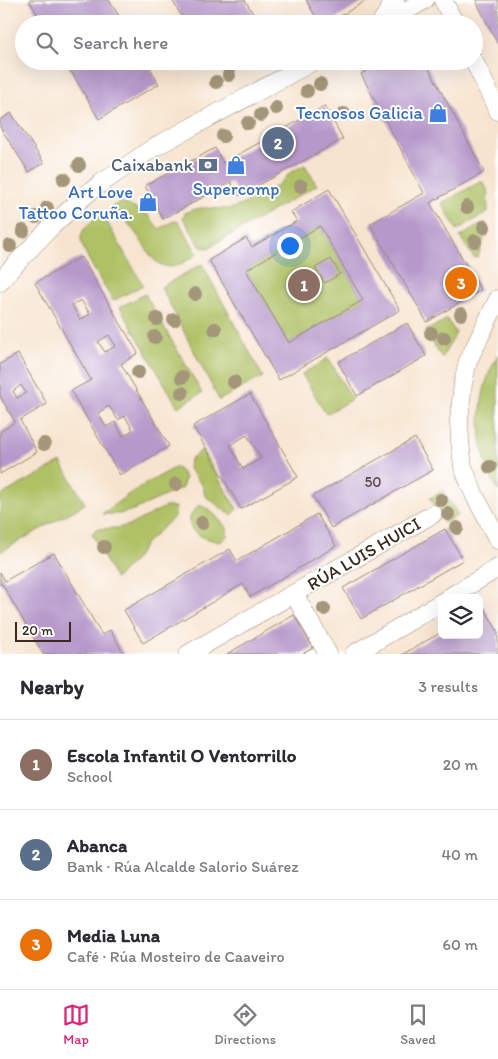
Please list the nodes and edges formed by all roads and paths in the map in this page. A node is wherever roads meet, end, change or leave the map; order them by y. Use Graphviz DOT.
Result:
graph roads {
  1 [pos="395,0"];
  2 [pos="425,0"];
  3 [pos="443,0"];
  4 [pos="386,15"];
  5 [pos="398,15"];
  6 [pos="450,15"];
  7 [pos="297,70"];
  8 [pos="477,70"];
  9 [pos="498,111"];
  10 [pos="0,282"];
  11 [pos="498,299"];
  12 [pos="433,514"];
  13 [pos="498,540"];
  14 [pos="498,568"];
  15 [pos="294,594"];
  16 [pos="455,594"];
  17 [pos="438,604"];
  18 [pos="188,654"];
  19 [pos="328,654"];
  20 [pos="354,654"];
  1 -- 4 [label="street"];
  2 -- 5 [label="street"];
  3 -- 6 [label="street"];
  7 -- 10 [label="street"];
  8 -- 9 [label="street"];
  11 -- 13 [label="street"];
  12 -- 15 [label="street, RÚA LUIS HUICI"];
  14 -- 16 [label="street"];
  15 -- 18 [label="street, RÚA LUIS HUICI"];
  15 -- 19 [label="street, RÚA LUIS HUICI"];
  17 -- 20 [label="street"];
}
